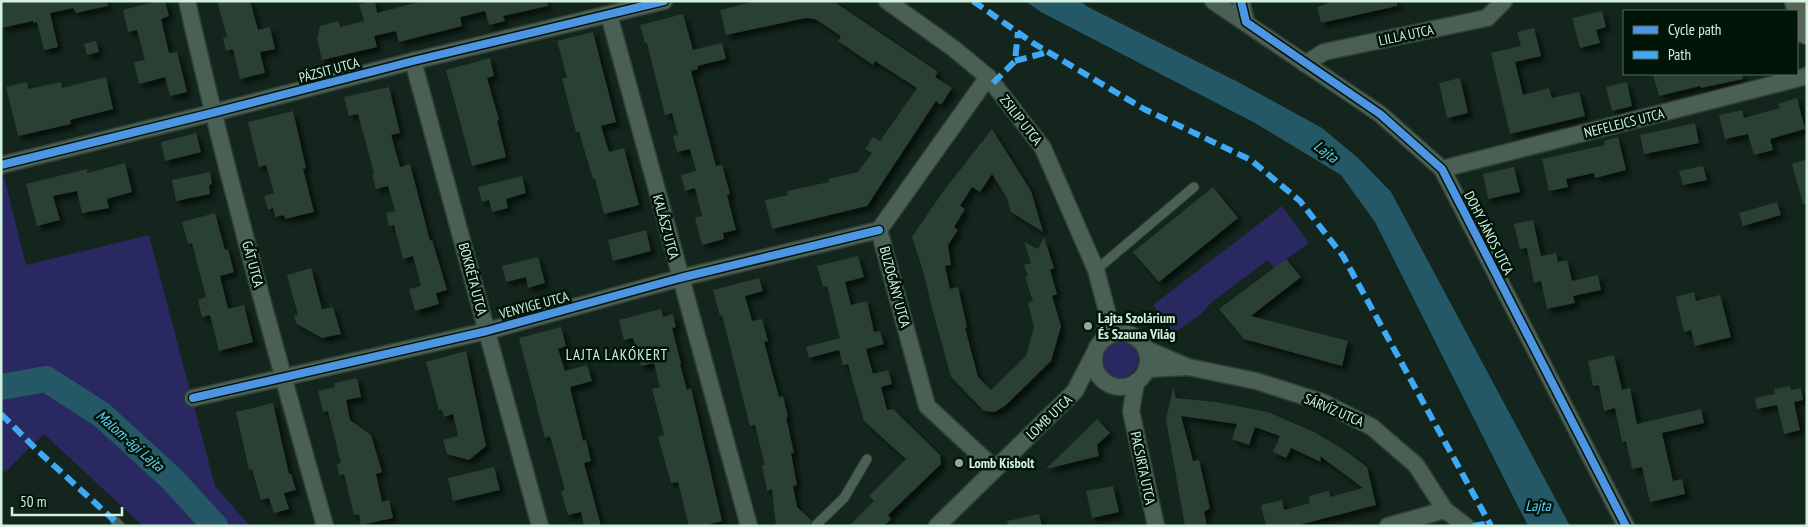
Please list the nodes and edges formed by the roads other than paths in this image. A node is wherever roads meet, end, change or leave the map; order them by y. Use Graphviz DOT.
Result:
graph roads {
  1 [pos="187,1"];
  2 [pos="664,1"];
  3 [pos="887,1"];
  4 [pos="1213,1"];
  5 [pos="1241,1"];
  6 [pos="1504,1"];
  7 [pos="1798,1"];
  8 [pos="609,15"];
  9 [pos="1246,22"];
  10 [pos="1807,31"];
  11 [pos="413,61"];
  12 [pos="1305,64"];
  13 [pos="1807,76"];
  14 [pos="988,77"];
  15 [pos="212,113"];
  16 [pos="1,165"];
  17 [pos="1442,169"];
  18 [pos="1194,187"];
  19 [pos="879,230"];
  20 [pos="1096,270"];
  21 [pos="680,278"];
  22 [pos="1107,311"];
  23 [pos="488,331"];
  24 [pos="1126,333"];
  25 [pos="1105,337"];
  26 [pos="1146,349"];
  27 [pos="1094,354"];
  28 [pos="1188,367"];
  29 [pos="1141,376"];
  30 [pos="283,378"];
  31 [pos="1110,385"];
  32 [pos="1075,391"];
  33 [pos="193,398"];
  34 [pos="1131,411"];
  35 [pos="867,459"];
  36 [pos="995,470"];
  37 [pos="1445,510"];
  38 [pos="816,525"];
  39 [pos="326,526"];
  40 [pos="540,526"];
  41 [pos="749,526"];
  42 [pos="937,526"];
  43 [pos="1156,526"];
  44 [pos="1388,526"];
  45 [pos="1466,526"];
  46 [pos="1626,526"];
  1 -- 15 [label="street, GÁT UTCA"];
  2 -- 8 [label="street, PÁZSIT UTCA"];
  3 -- 14 [label="street, ZSILIP UTCA"];
  4 -- 9 [label="street, DOHY JÁNOS UTCA"];
  5 -- 9 [label="street"];
  6 -- 12 [label="street, LILLA UTCA"];
  7 -- 10 [label="main road"];
  8 -- 11 [label="street, PÁZSIT UTCA"];
  8 -- 21 [label="street, KALÁSZ UTCA"];
  9 -- 12 [label="street, DOHY JÁNOS UTCA"];
  11 -- 15 [label="street, PÁZSIT UTCA"];
  11 -- 23 [label="street, BOKRÉTA UTCA"];
  12 -- 17 [label="street, DOHY JÁNOS UTCA"];
  13 -- 17 [label="street, NEFELEJCS UTCA"];
  14 -- 19 [label="street, BUZOGÁNY UTCA"];
  14 -- 20 [label="street, ZSILIP UTCA"];
  15 -- 16 [label="street, PÁZSIT UTCA"];
  15 -- 30 [label="street, GÁT UTCA"];
  17 -- 46 [label="street, DOHY JÁNOS UTCA"];
  18 -- 20 [label="lane"];
  19 -- 21 [label="street, VENYIGE UTCA"];
  19 -- 36 [label="street, BUZOGÁNY UTCA"];
  20 -- 22 [label="street, ZSILIP UTCA"];
  21 -- 23 [label="street, VENYIGE UTCA"];
  21 -- 41 [label="street, KALÁSZ UTCA"];
  22 -- 24 [label="street"];
  22 -- 25 [label="street"];
  23 -- 30 [label="street, VENYIGE UTCA"];
  23 -- 40 [label="street, BOKRÉTA UTCA"];
  24 -- 25 [label="street"];
  24 -- 26 [label="street"];
  25 -- 27 [label="street"];
  26 -- 28 [label="street"];
  26 -- 29 [label="street"];
  27 -- 31 [label="street"];
  27 -- 32 [label="street"];
  28 -- 29 [label="street"];
  28 -- 37 [label="street, SÁRVÍZ UTCA"];
  29 -- 31 [label="street"];
  29 -- 34 [label="street"];
  30 -- 33 [label="street, VENYIGE UTCA"];
  30 -- 39 [label="street, GÁT UTCA"];
  31 -- 32 [label="street"];
  31 -- 34 [label="street"];
  32 -- 36 [label="street, LOMB UTCA"];
  34 -- 43 [label="street, PACSIRTA UTCA"];
  35 -- 38 [label="lane"];
  36 -- 42 [label="street, LOMB UTCA"];
  37 -- 44 [label="street"];
  37 -- 45 [label="street, SÁRVÍZ UTCA"];
}
